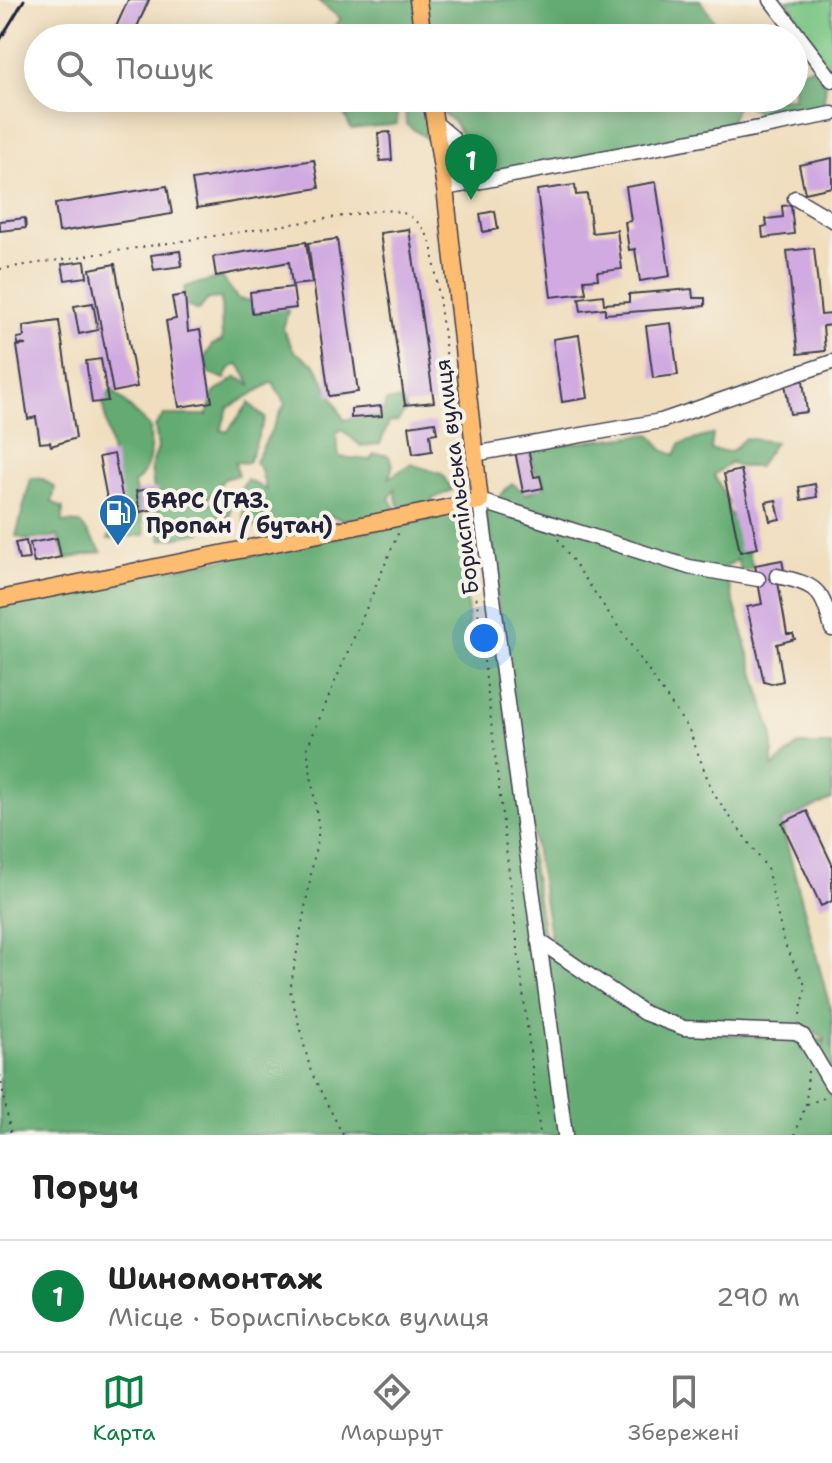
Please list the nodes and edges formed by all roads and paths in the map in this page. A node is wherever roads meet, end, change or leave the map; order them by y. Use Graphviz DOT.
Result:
graph roads {
  1 [pos="418,0"];
  2 [pos="771,0"];
  3 [pos="421,24"];
  4 [pos="789,24"];
  5 [pos="808,49"];
  6 [pos="832,80"];
  7 [pos="433,112"];
  8 [pos="832,114"];
  9 [pos="453,186"];
  10 [pos="795,198"];
  11 [pos="832,220"];
  12 [pos="0,269"];
  13 [pos="832,362"];
  14 [pos="474,454"];
  15 [pos="472,502"];
  16 [pos="407,513"];
  17 [pos="546,522"];
  18 [pos="777,576"];
  19 [pos="758,579"];
  20 [pos="0,599"];
  21 [pos="832,629"];
  22 [pos="538,940"];
  23 [pos="796,1032"];
  24 [pos="810,1041"];
  25 [pos="0,1075"];
  26 [pos="830,1078"];
  27 [pos="832,1095"];
  28 [pos="806,1104"];
  29 [pos="11,1135"];
  30 [pos="343,1135"];
  31 [pos="540,1135"];
  32 [pos="565,1135"];
  33 [pos="795,1135"];
  1 -- 3 [label="main road"];
  2 -- 4 [label="street"];
  5 -- 6 [label="street"];
  7 -- 9 [label="main road, Бориспільська вулиця"];
  8 -- 9 [label="street"];
  9 -- 14 [label="main road, Бориспільська вулиця"];
  10 -- 11 [label="street"];
  12 -- 15 [label="path"];
  13 -- 14 [label="street"];
  14 -- 15 [label="main road, Бориспільська вулиця"];
  15 -- 16 [label="main road"];
  15 -- 17 [label="street"];
  15 -- 22 [label="street, Бориспільська вулиця"];
  15 -- 31 [label="path"];
  16 -- 20 [label="main road"];
  16 -- 30 [label="path"];
  17 -- 19 [label="street"];
  17 -- 23 [label="path"];
  18 -- 21 [label="street"];
  22 -- 23 [label="street"];
  22 -- 32 [label="street, Бориспільська вулиця"];
  23 -- 24 [label="street"];
  24 -- 26 [label="street"];
  24 -- 28 [label="path"];
  25 -- 29 [label="path"];
  27 -- 28 [label="path"];
  28 -- 33 [label="path"];
}
